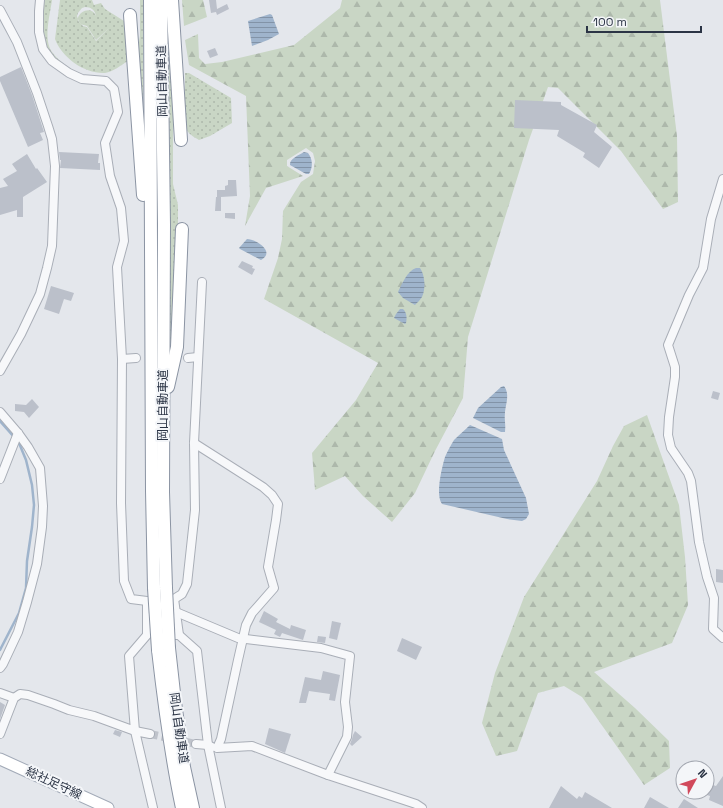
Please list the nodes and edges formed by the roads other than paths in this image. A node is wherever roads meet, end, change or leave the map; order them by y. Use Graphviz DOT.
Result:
graph roads {
  1 [pos="40,0"];
  2 [pos="150,0"];
  3 [pos="161,0"];
  4 [pos="172,0"];
  5 [pos="0,10"];
  6 [pos="130,15"];
  7 [pos="181,140"];
  8 [pos="723,178"];
  9 [pos="182,229"];
  10 [pos="202,282"];
  11 [pos="151,322"];
  12 [pos="198,357"];
  13 [pos="136,358"];
  14 [pos="188,358"];
  15 [pos="122,359"];
  16 [pos="0,371"];
  17 [pos="0,412"];
  18 [pos="163,415"];
  19 [pos="16,437"];
  20 [pos="194,443"];
  21 [pos="0,479"];
  22 [pos="174,599"];
  23 [pos="147,601"];
  24 [pos="176,612"];
  25 [pos="147,635"];
  26 [pos="179,635"];
  27 [pos="723,638"];
  28 [pos="243,639"];
  29 [pos="163,649"];
  30 [pos="0,668"];
  31 [pos="0,693"];
  32 [pos="14,698"];
  33 [pos="135,730"];
  34 [pos="0,734"];
  35 [pos="150,734"];
  36 [pos="196,744"];
  37 [pos="208,745"];
  38 [pos="217,748"];
  39 [pos="0,759"];
  40 [pos="328,775"];
  41 [pos="108,808"];
  42 [pos="153,808"];
  43 [pos="182,808"];
  44 [pos="193,808"];
  45 [pos="222,808"];
  46 [pos="422,808"];
  1 -- 15 [label="street"];
  2 -- 11 [label="highway, 岡山自動車道"];
  3 -- 18 [label="highway, 岡山自動車道"];
  4 -- 7 [label="highway"];
  5 -- 16 [label="street"];
  6 -- 11 [label="highway"];
  8 -- 27 [label="street"];
  9 -- 18 [label="highway"];
  10 -- 12 [label="street"];
  11 -- 29 [label="highway, 岡山自動車道, bridge"];
  12 -- 14 [label="street"];
  12 -- 20 [label="street"];
  13 -- 15 [label="street"];
  15 -- 23 [label="street"];
  17 -- 19 [label="street"];
  18 -- 29 [label="highway, 岡山自動車道, bridge"];
  19 -- 21 [label="street"];
  19 -- 30 [label="street"];
  20 -- 22 [label="street"];
  20 -- 28 [label="street"];
  22 -- 23 [label="street"];
  22 -- 24 [label="street"];
  23 -- 25 [label="street"];
  24 -- 26 [label="street"];
  24 -- 28 [label="street"];
  25 -- 26 [label="street"];
  25 -- 33 [label="street"];
  26 -- 37 [label="street"];
  28 -- 38 [label="street"];
  28 -- 40 [label="street"];
  29 -- 43 [label="highway, 岡山自動車道"];
  29 -- 44 [label="highway, 岡山自動車道"];
  31 -- 32 [label="street"];
  32 -- 33 [label="street"];
  32 -- 34 [label="street"];
  33 -- 35 [label="street"];
  33 -- 42 [label="street"];
  36 -- 37 [label="street"];
  37 -- 38 [label="street"];
  37 -- 45 [label="street"];
  38 -- 40 [label="street"];
  39 -- 41 [label="main road, 総社足守線"];
  40 -- 46 [label="street"];
}
